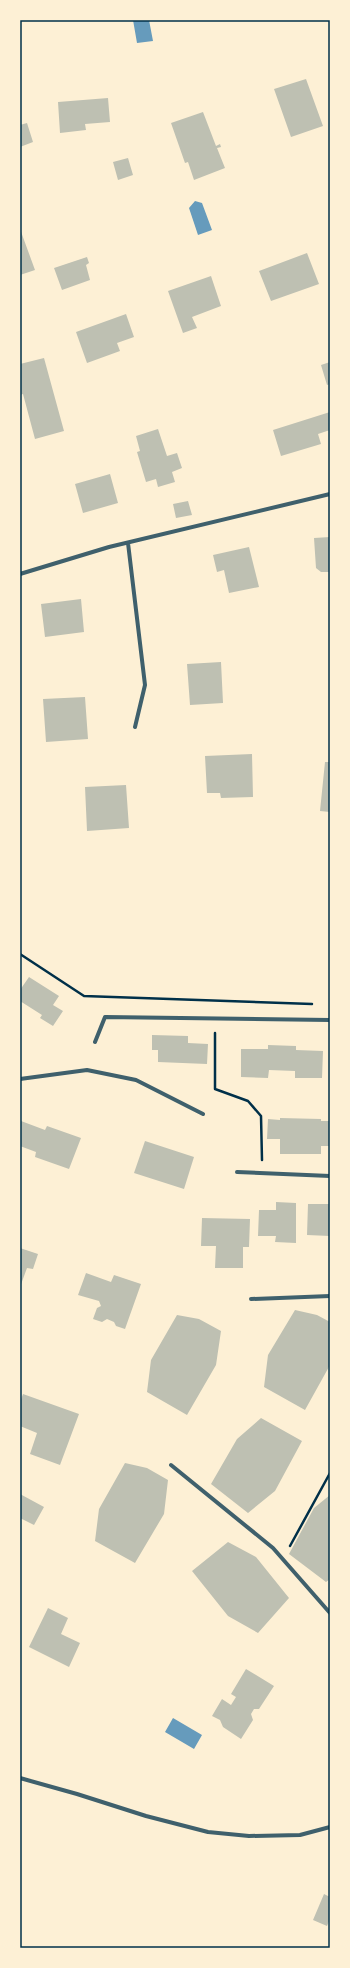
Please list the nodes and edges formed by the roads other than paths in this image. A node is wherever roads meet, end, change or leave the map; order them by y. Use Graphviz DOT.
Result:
graph roads {
  1 [pos="330,494"];
  2 [pos="128,543"];
  3 [pos="20,574"];
  4 [pos="135,726"];
  5 [pos="330,1020"];
  6 [pos="96,1042"];
  7 [pos="20,1079"];
  8 [pos="203,1114"];
  9 [pos="236,1172"];
  10 [pos="330,1176"];
  11 [pos="330,1296"];
  12 [pos="251,1299"];
  13 [pos="171,1465"];
  14 [pos="330,1613"];
  15 [pos="20,1778"];
  16 [pos="330,1827"];
  1 -- 2 [label="street"];
  2 -- 3 [label="street"];
  2 -- 4 [label="street"];
  5 -- 6 [label="street"];
  7 -- 8 [label="street"];
  9 -- 10 [label="street"];
  11 -- 12 [label="street"];
  13 -- 14 [label="street"];
  15 -- 16 [label="street"];
}
